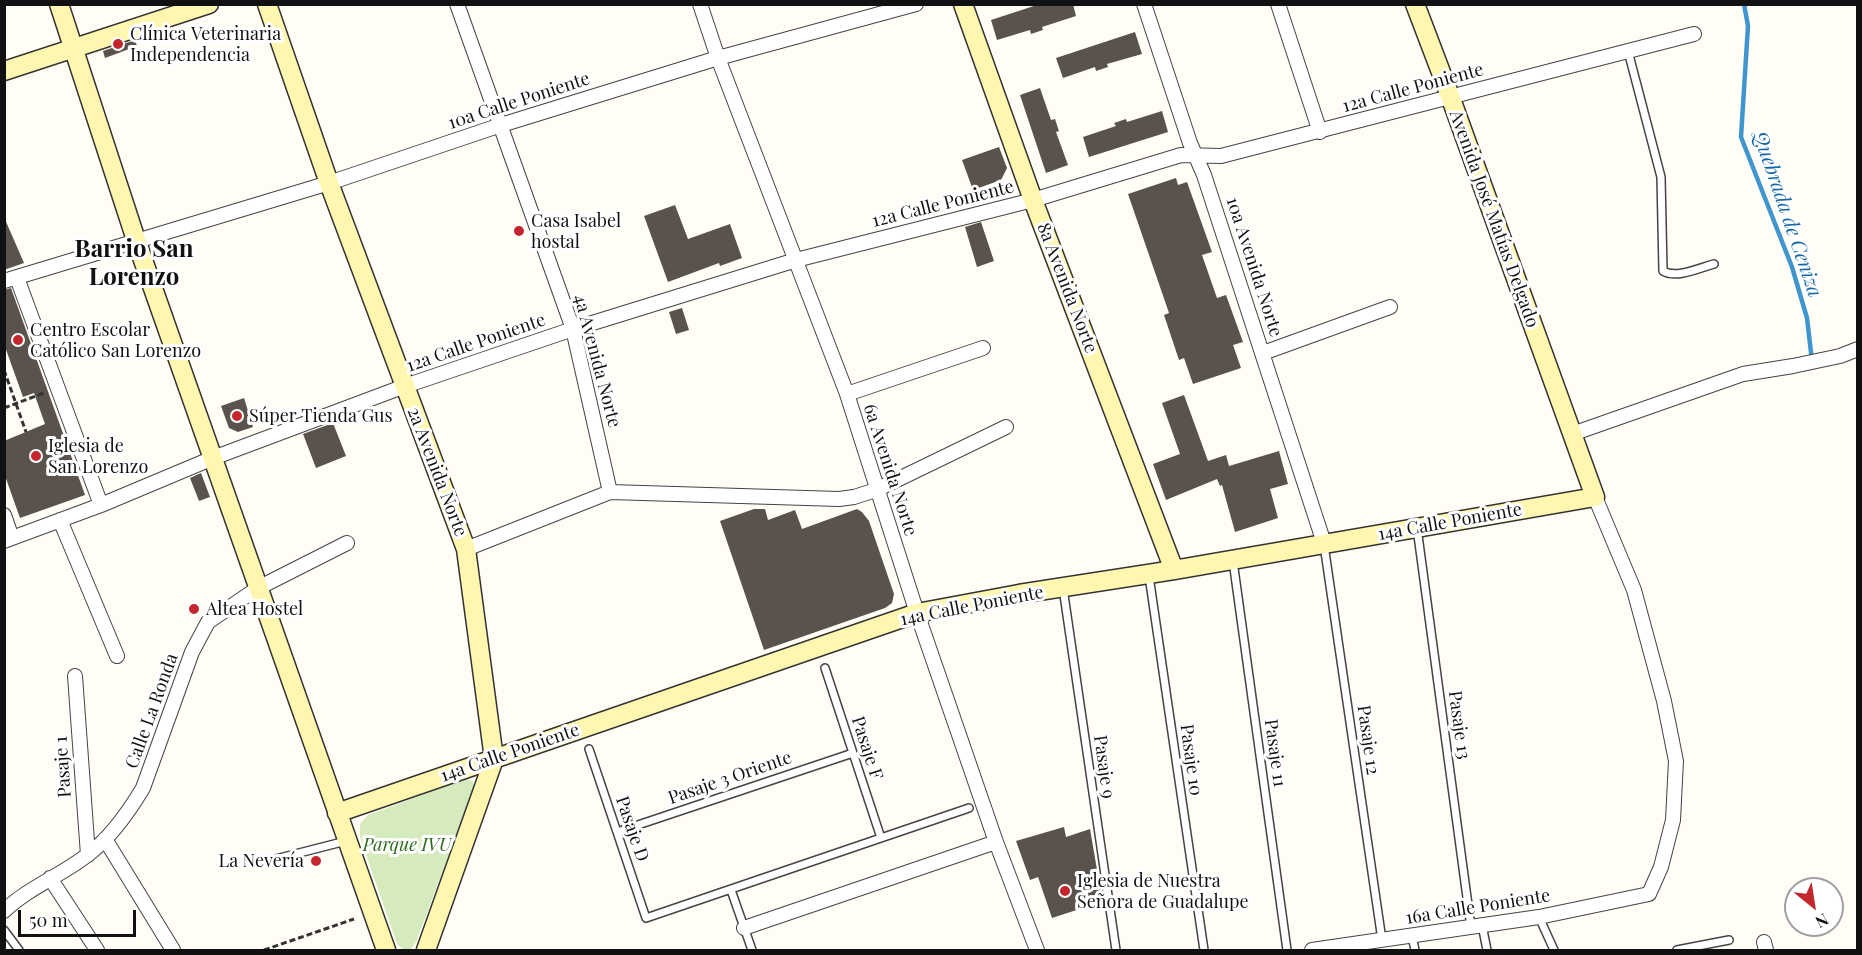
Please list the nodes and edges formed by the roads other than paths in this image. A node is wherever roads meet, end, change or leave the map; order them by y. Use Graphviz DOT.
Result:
graph roads {
  1 [pos="59,4"];
  2 [pos="209,4"];
  3 [pos="267,4"];
  4 [pos="458,4"];
  5 [pos="700,4"];
  6 [pos="916,4"];
  7 [pos="963,4"];
  8 [pos="1144,4"];
  9 [pos="1278,4"];
  10 [pos="1415,4"];
  11 [pos="1694,34"];
  12 [pos="75,47"];
  13 [pos="1628,51"];
  14 [pos="718,58"];
  15 [pos="4,71"];
  16 [pos="1450,96"];
  17 [pos="501,125"];
  18 [pos="1320,132"];
  19 [pos="1194,155"];
  20 [pos="329,183"];
  21 [pos="1033,200"];
  22 [pos="136,240"];
  23 [pos="796,260"];
  24 [pos="1714,264"];
  25 [pos="11,279"];
  26 [pos="1390,307"];
  27 [pos="573,329"];
  28 [pos="983,348"];
  29 [pos="1857,349"];
  30 [pos="1263,353"];
  31 [pos="405,386"];
  32 [pos="847,394"];
  33 [pos="1006,427"];
  34 [pos="1572,434"];
  35 [pos="213,458"];
  36 [pos="876,489"];
  37 [pos="610,492"];
  38 [pos="1594,497"];
  39 [pos="101,505"];
  40 [pos="4,515"];
  41 [pos="60,520"];
  42 [pos="1416,528"];
  43 [pos="8,540"];
  44 [pos="348,543"];
  45 [pos="1324,543"];
  46 [pos="466,549"];
  47 [pos="1233,559"];
  48 [pos="1174,570"];
  49 [pos="1149,574"];
  50 [pos="258,588"];
  51 [pos="1063,588"];
  52 [pos="917,613"];
  53 [pos="117,656"];
  54 [pos="825,668"];
  55 [pos="75,676"];
  56 [pos="589,749"];
  57 [pos="853,753"];
  58 [pos="494,759"];
  59 [pos="969,808"];
  60 [pos="337,813"];
  61 [pos="617,832"];
  62 [pos="881,838"];
  63 [pos="105,839"];
  64 [pos="347,841"];
  65 [pos="996,842"];
  66 [pos="88,855"];
  67 [pos="264,862"];
  68 [pos="50,878"];
  69 [pos="731,890"];
  70 [pos="4,911"];
  71 [pos="1539,917"];
  72 [pos="1476,926"];
  73 [pos="744,928"];
  74 [pos="4,930"];
  75 [pos="1412,936"];
  76 [pos="1382,940"];
  77 [pos="1729,940"];
  78 [pos="1354,947"];
  79 [pos="20,951"];
  80 [pos="97,951"];
  81 [pos="173,951"];
  82 [pos="386,951"];
  83 [pos="426,951"];
  84 [pos="752,951"];
  85 [pos="1037,951"];
  86 [pos="1116,951"];
  87 [pos="1204,951"];
  88 [pos="1287,951"];
  89 [pos="1312,951"];
  90 [pos="1415,951"];
  91 [pos="1487,951"];
  92 [pos="1554,951"];
  93 [pos="1677,951"];
  1 -- 12 [label="street"];
  2 -- 12 [label="street"];
  3 -- 20 [label="street, 2a Avenida Norte"];
  4 -- 17 [label="street, 4a Avenida Norte"];
  5 -- 14 [label="street, 6a Avenida Norte"];
  6 -- 14 [label="street, 10a Calle Poniente"];
  7 -- 21 [label="street, 8a Avenida Norte"];
  8 -- 19 [label="street, 10a Avenida Norte"];
  9 -- 18 [label="street"];
  10 -- 16 [label="street, Avenida José Matías Delgado"];
  11 -- 13 [label="street, 12a Calle Poniente"];
  12 -- 15 [label="street"];
  12 -- 22 [label="street"];
  13 -- 16 [label="street, 12a Calle Poniente"];
  13 -- 24 [label="lane"];
  14 -- 17 [label="street, 10a Calle Poniente"];
  14 -- 23 [label="street, 6a Avenida Norte"];
  16 -- 18 [label="street, 12a Calle Poniente"];
  16 -- 34 [label="street, Avenida José Matías Delgado"];
  17 -- 20 [label="street, 10a Calle Poniente"];
  17 -- 27 [label="street, 4a Avenida Norte"];
  18 -- 19 [label="street, 12a Calle Poniente"];
  19 -- 21 [label="street, 12a Calle Poniente"];
  19 -- 30 [label="street, 10a Avenida Norte"];
  20 -- 22 [label="street, 10a Calle Poniente"];
  20 -- 31 [label="street, 2a Avenida Norte"];
  21 -- 23 [label="street, 12a Calle Poniente"];
  21 -- 48 [label="street, 8a Avenida Norte"];
  22 -- 25 [label="street, 10a Calle Poniente"];
  22 -- 35 [label="street"];
  23 -- 27 [label="street, 12a Calle Poniente"];
  23 -- 32 [label="street, 6a Avenida Norte"];
  25 -- 39 [label="street"];
  26 -- 30 [label="street"];
  27 -- 31 [label="street, 12a Calle Poniente"];
  27 -- 37 [label="street, 4a Avenida Norte"];
  28 -- 32 [label="street"];
  29 -- 34 [label="street"];
  30 -- 45 [label="street, 10a Avenida Norte"];
  31 -- 35 [label="street, 12a Calle Poniente"];
  31 -- 46 [label="street, 2a Avenida Norte"];
  32 -- 36 [label="street, 6a Avenida Norte"];
  33 -- 36 [label="street"];
  34 -- 38 [label="street, Avenida José Matías Delgado"];
  35 -- 39 [label="street, 12a Calle Poniente"];
  35 -- 50 [label="street"];
  36 -- 37 [label="street"];
  36 -- 52 [label="street, 6a Avenida Norte"];
  37 -- 46 [label="street"];
  38 -- 42 [label="street, 14a Calle Poniente"];
  38 -- 71 [label="street, 16a Calle Poniente"];
  39 -- 41 [label="street, 12a Calle Poniente"];
  40 -- 43 [label="street"];
  41 -- 43 [label="street, 12a Calle Poniente"];
  41 -- 53 [label="street"];
  42 -- 45 [label="street, 14a Calle Poniente"];
  42 -- 72 [label="lane, Pasaje 13"];
  44 -- 50 [label="street, Calle La Ronda"];
  45 -- 47 [label="street, 14a Calle Poniente"];
  45 -- 76 [label="lane, Pasaje 12"];
  46 -- 58 [label="street, 2a Avenida Norte"];
  47 -- 48 [label="street, 14a Calle Poniente"];
  47 -- 88 [label="lane, Pasaje 11"];
  48 -- 49 [label="street, 14a Calle Poniente"];
  49 -- 51 [label="street, 14a Calle Poniente"];
  49 -- 87 [label="lane, Pasaje 10"];
  50 -- 60 [label="street"];
  50 -- 63 [label="street, Calle La Ronda"];
  51 -- 52 [label="street, 14a Calle Poniente"];
  51 -- 86 [label="lane, Pasaje 9"];
  52 -- 58 [label="street, 14a Calle Poniente"];
  52 -- 65 [label="street, 6a Avenida Norte"];
  54 -- 57 [label="lane, Pasaje F"];
  55 -- 66 [label="street, Pasaje 1"];
  56 -- 61 [label="lane, Pasaje D"];
  57 -- 61 [label="lane, Pasaje 3 Oriente"];
  57 -- 62 [label="lane, Pasaje F"];
  58 -- 60 [label="street, 14a Calle Poniente"];
  58 -- 83 [label="street, 2a Avenida Norte"];
  59 -- 62 [label="lane"];
  60 -- 64 [label="street"];
  61 -- 69 [label="lane, Pasaje D"];
  62 -- 69 [label="lane"];
  63 -- 66 [label="street, Calle La Ronda"];
  63 -- 81 [label="street"];
  64 -- 67 [label="lane"];
  64 -- 82 [label="street"];
  65 -- 73 [label="street"];
  65 -- 85 [label="street, 6a Avenida Norte"];
  66 -- 68 [label="street, Calle La Ronda"];
  68 -- 70 [label="street, Calle La Ronda"];
  68 -- 80 [label="street"];
  69 -- 73 [label="lane"];
  71 -- 72 [label="street, 16a Calle Poniente"];
  71 -- 92 [label="lane"];
  72 -- 75 [label="street, 16a Calle Poniente"];
  72 -- 91 [label="lane"];
  73 -- 84 [label="lane"];
  74 -- 79 [label="lane"];
  75 -- 76 [label="street, 16a Calle Poniente"];
  75 -- 90 [label="lane"];
  76 -- 78 [label="street, 16a Calle Poniente"];
  77 -- 93 [label="lane"];
  78 -- 89 [label="street, 16a Calle Poniente"];
}
